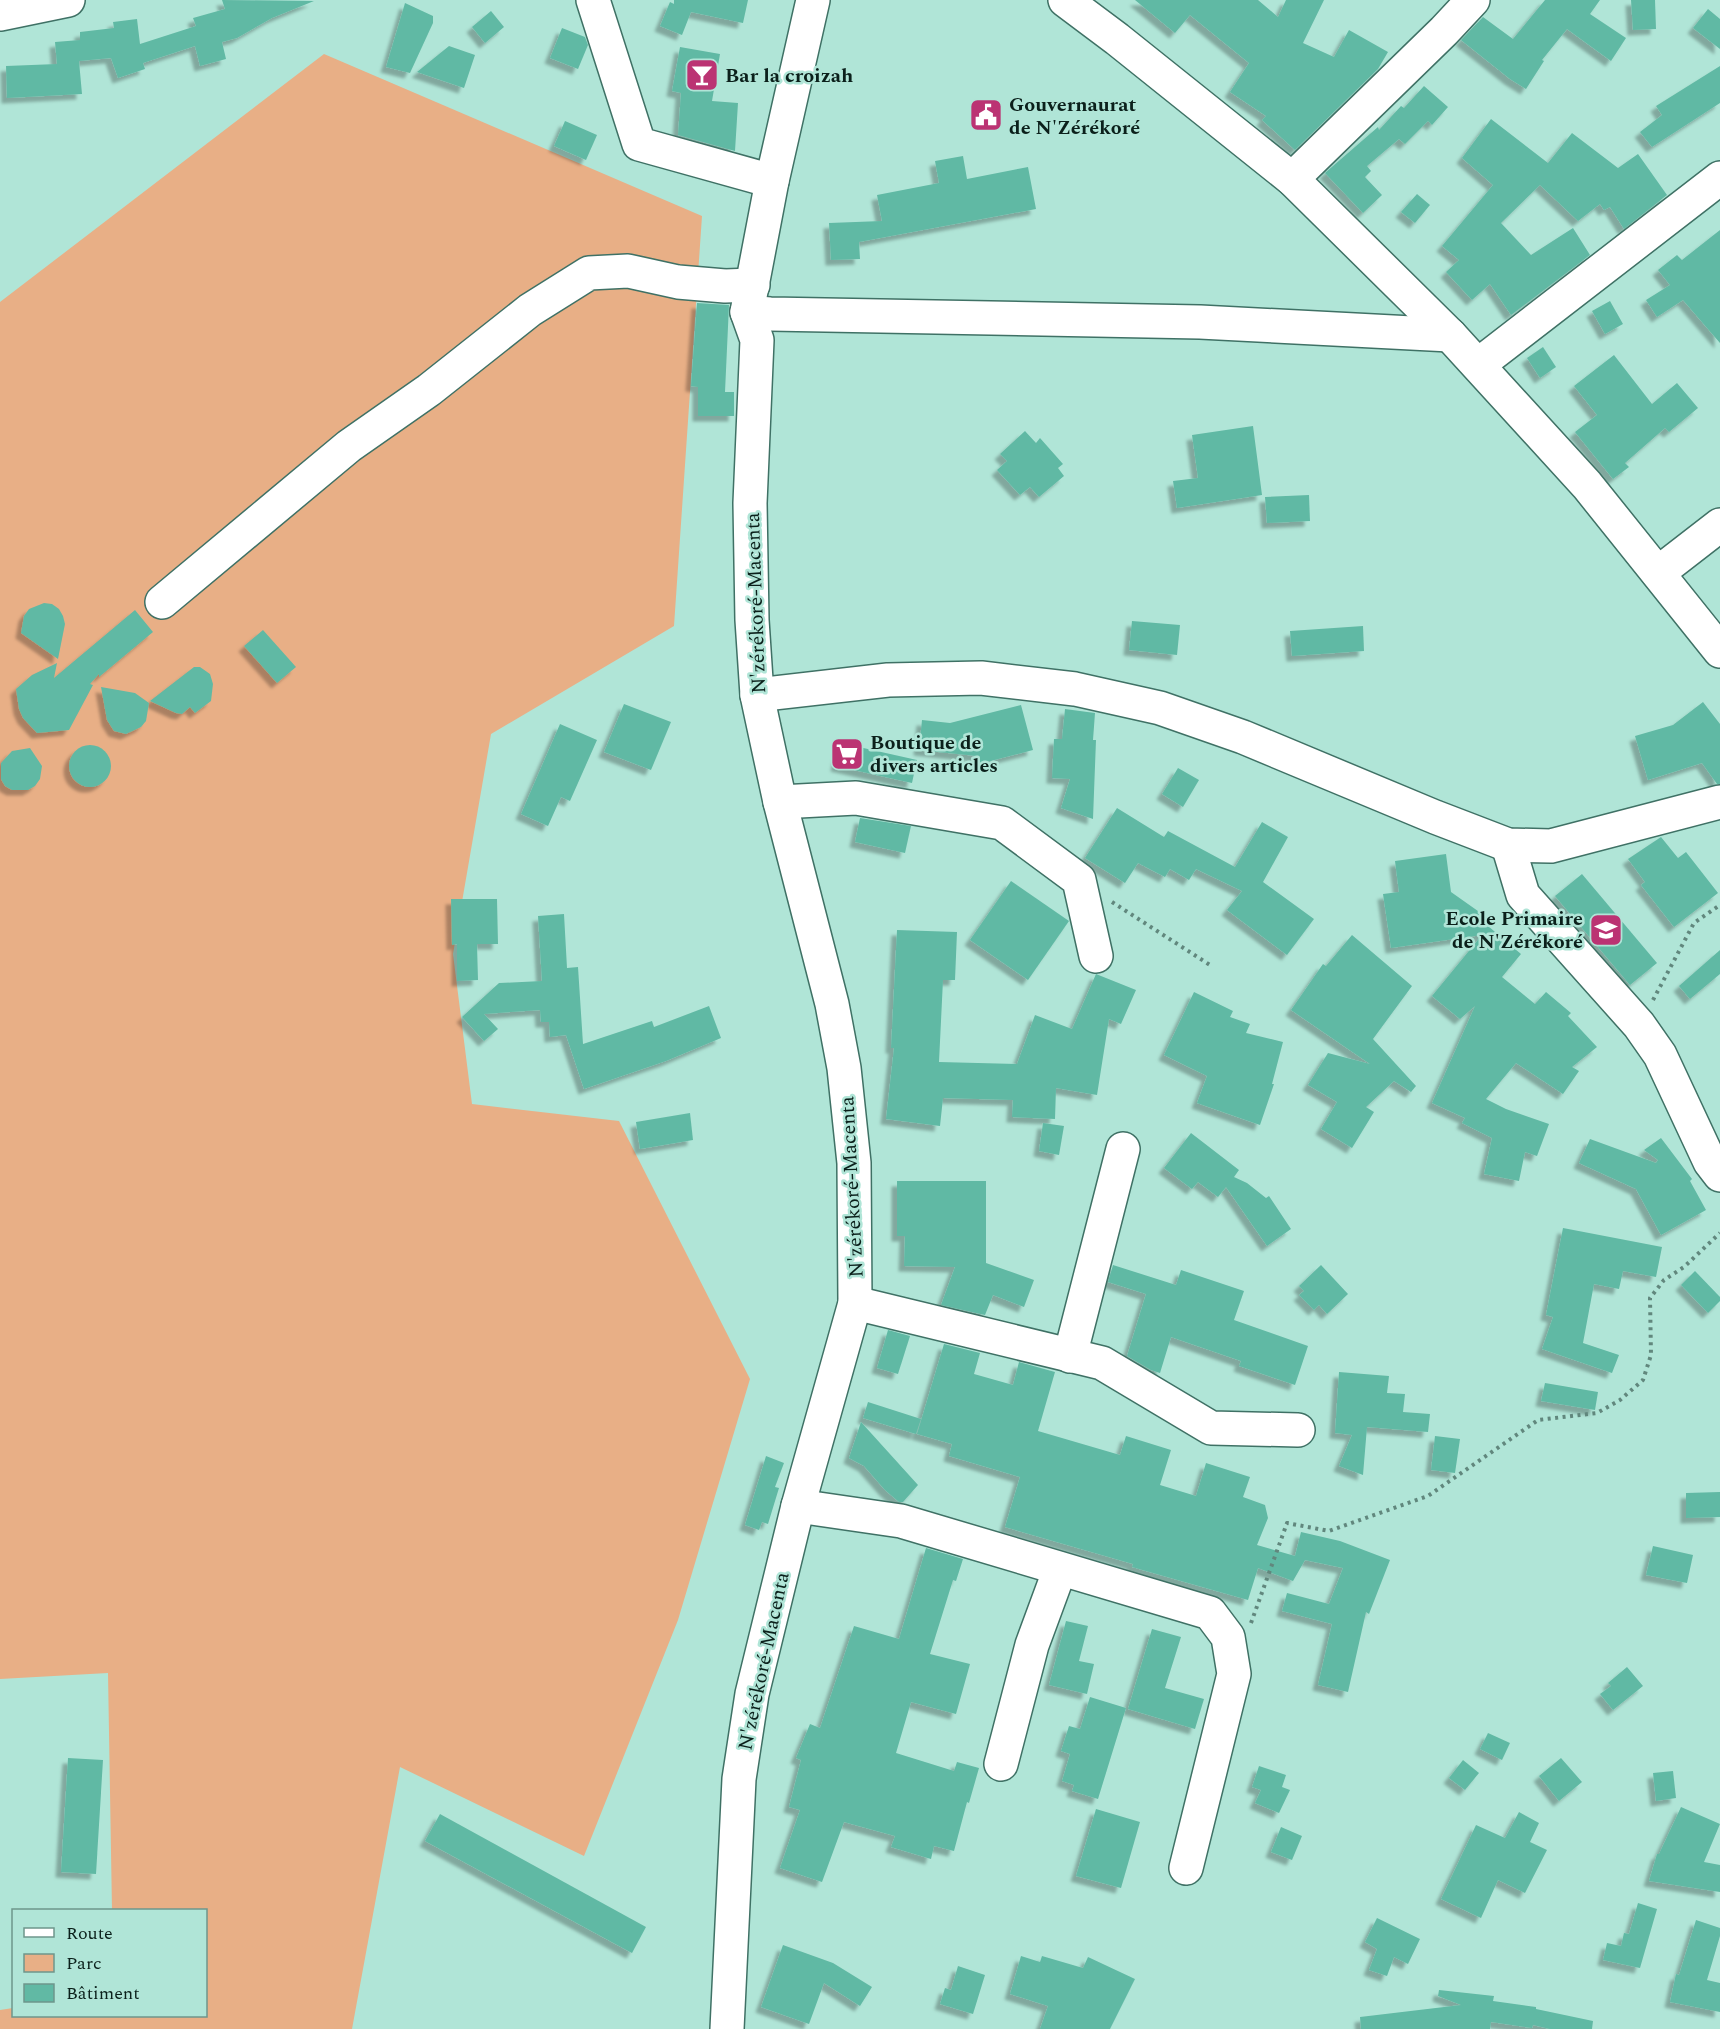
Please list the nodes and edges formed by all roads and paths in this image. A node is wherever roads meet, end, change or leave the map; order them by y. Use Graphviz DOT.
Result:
graph roads {
  1 [pos="68,0"];
  2 [pos="593,0"];
  3 [pos="813,0"];
  4 [pos="836,0"];
  5 [pos="1065,0"];
  6 [pos="1473,0"];
  7 [pos="0,14"];
  8 [pos="1292,178"];
  9 [pos="1720,178"];
  10 [pos="772,181"];
  11 [pos="757,313"];
  12 [pos="1450,335"];
  13 [pos="1478,365"];
  14 [pos="1720,525"];
  15 [pos="1658,573"];
  16 [pos="162,602"];
  17 [pos="1720,651"];
  18 [pos="757,695"];
  19 [pos="780,802"];
  20 [pos="1720,802"];
  21 [pos="1508,845"];
  22 [pos="1079,880"];
  23 [pos="1720,904"];
  24 [pos="1096,956"];
  25 [pos="1210,965"];
  26 [pos="1639,1025"];
  27 [pos="1123,1149"];
  28 [pos="1720,1175"];
  29 [pos="1720,1233"];
  30 [pos="855,1303"];
  31 [pos="1070,1356"];
  32 [pos="1298,1430"];
  33 [pos="798,1506"];
  34 [pos="1060,1569"];
  35 [pos="1228,1637"];
  36 [pos="1000,1764"];
  37 [pos="1186,1868"];
  38 [pos="727,2029"];
  1 -- 7 [label="main road"];
  2 -- 10 [label="main road"];
  3 -- 10 [label="main road, N'zérékoré-Macenta"];
  4 -- 11 [label="main road, N'zérékoré-Macenta"];
  5 -- 8 [label="main road"];
  6 -- 8 [label="main road"];
  8 -- 12 [label="main road"];
  9 -- 13 [label="main road"];
  10 -- 11 [label="main road, N'zérékoré-Macenta"];
  11 -- 12 [label="main road"];
  11 -- 16 [label="main road"];
  11 -- 18 [label="main road, N'zérékoré-Macenta"];
  12 -- 13 [label="main road"];
  13 -- 15 [label="main road"];
  14 -- 15 [label="main road"];
  15 -- 17 [label="main road"];
  18 -- 19 [label="main road, N'zérékoré-Macenta"];
  18 -- 21 [label="main road"];
  19 -- 22 [label="main road"];
  19 -- 30 [label="main road, N'zérékoré-Macenta"];
  20 -- 21 [label="main road"];
  21 -- 26 [label="main road"];
  22 -- 24 [label="main road"];
  22 -- 25 [label="path"];
  23 -- 26 [label="path"];
  26 -- 28 [label="main road"];
  27 -- 31 [label="main road"];
  29 -- 35 [label="path"];
  30 -- 31 [label="main road"];
  30 -- 33 [label="main road, N'zérékoré-Macenta"];
  31 -- 32 [label="main road"];
  33 -- 34 [label="main road"];
  33 -- 38 [label="main road, N'zérékoré-Macenta"];
  34 -- 35 [label="main road"];
  34 -- 36 [label="main road"];
  35 -- 37 [label="main road"];
}
